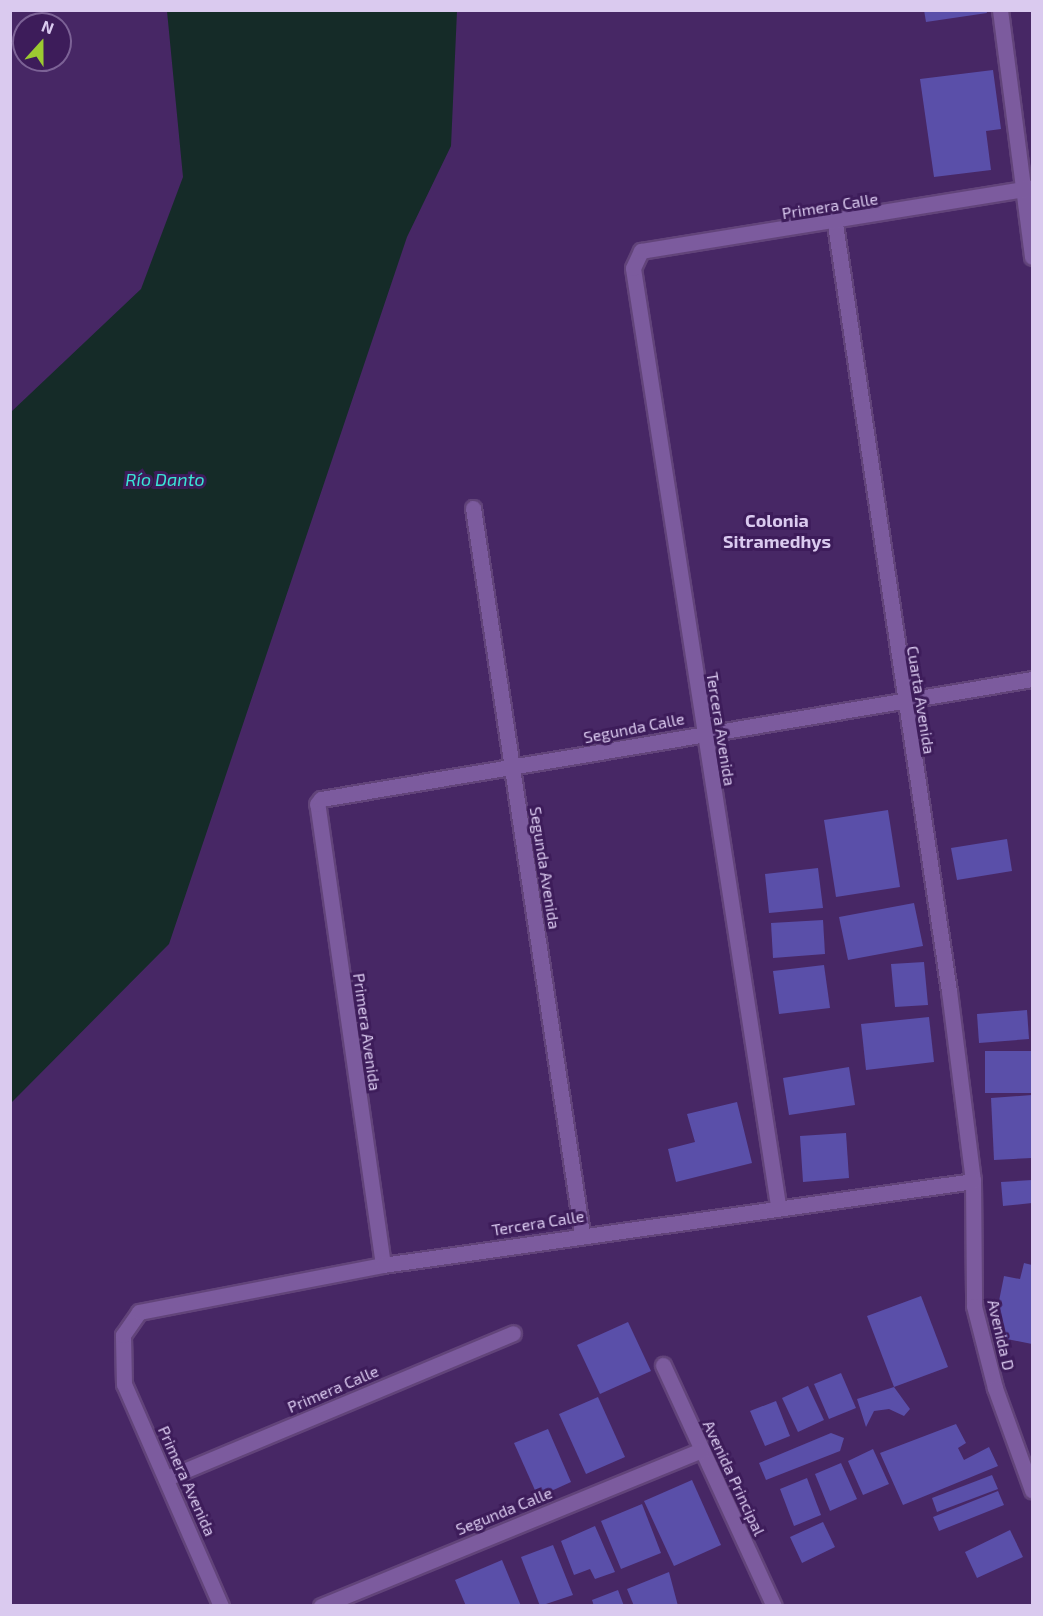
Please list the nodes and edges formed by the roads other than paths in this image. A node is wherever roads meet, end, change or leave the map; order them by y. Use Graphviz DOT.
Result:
graph roads {
  1 [pos="999,10"];
  2 [pos="1027,189"];
  3 [pos="835,224"];
  4 [pos="1032,257"];
  5 [pos="636,258"];
  6 [pos="473,508"];
  7 [pos="1032,679"];
  8 [pos="901,698"];
  9 [pos="703,732"];
  10 [pos="512,770"];
  11 [pos="317,804"];
  12 [pos="973,1181"];
  13 [pos="778,1205"];
  14 [pos="582,1234"];
  15 [pos="382,1265"];
  16 [pos="513,1333"];
  17 [pos="123,1335"];
  18 [pos="663,1365"];
  19 [pos="700,1450"];
  20 [pos="167,1478"];
  21 [pos="1032,1491"];
  22 [pos="222,1605"];
  23 [pos="321,1605"];
  24 [pos="774,1605"];
  1 -- 2 [label="street"];
  2 -- 3 [label="street, Primera Calle"];
  2 -- 4 [label="street"];
  3 -- 5 [label="street, Primera Calle"];
  3 -- 8 [label="street, Cuarta Avenida"];
  5 -- 9 [label="street, Tercera Avenida"];
  6 -- 10 [label="street, Segunda Avenida"];
  7 -- 8 [label="street, Segunda Calle"];
  8 -- 9 [label="street, Segunda Calle"];
  8 -- 12 [label="street, Cuarta Avenida"];
  9 -- 10 [label="street, Segunda Calle"];
  9 -- 13 [label="street, Tercera Avenida"];
  10 -- 11 [label="street, Segunda Calle"];
  10 -- 14 [label="street, Segunda Avenida"];
  11 -- 15 [label="street, Primera Avenida"];
  12 -- 13 [label="street, Tercera Calle"];
  12 -- 21 [label="street, Avenida D"];
  13 -- 14 [label="street, Tercera Calle"];
  14 -- 15 [label="street, Tercera Calle"];
  15 -- 17 [label="street, Tercera Calle"];
  16 -- 20 [label="street, Primera Calle"];
  17 -- 20 [label="street, Primera Avenida"];
  18 -- 19 [label="street, Avenida Principal"];
  19 -- 23 [label="street, Segunda Calle"];
  19 -- 24 [label="street, Avenida Principal"];
  20 -- 22 [label="street, Primera Avenida"];
}
